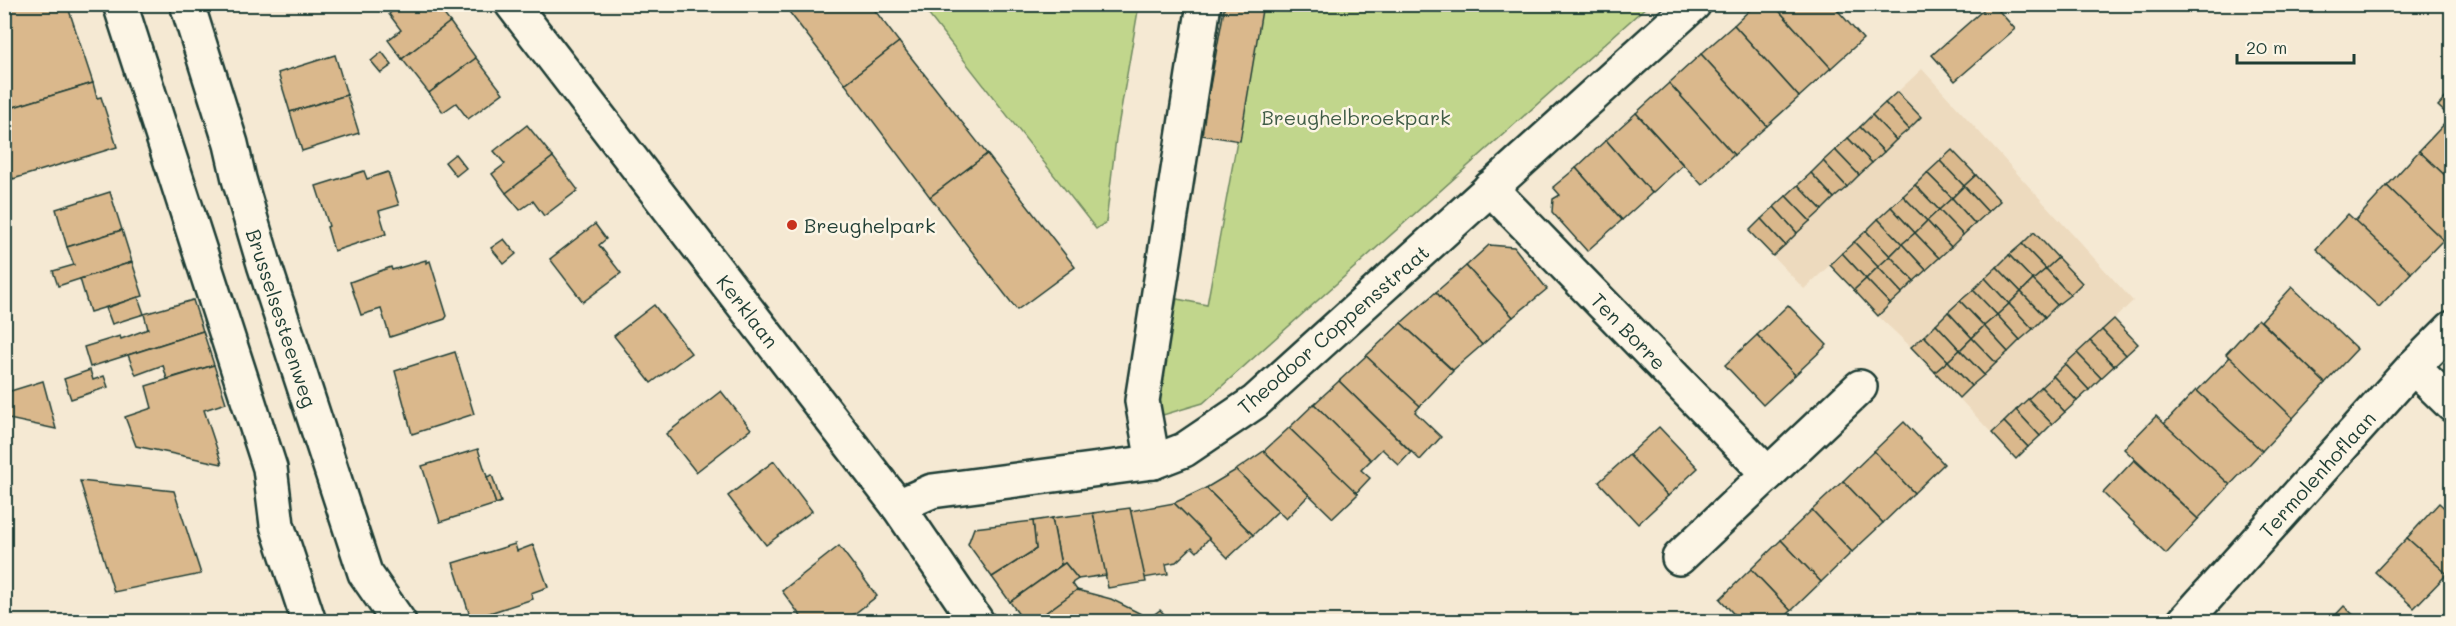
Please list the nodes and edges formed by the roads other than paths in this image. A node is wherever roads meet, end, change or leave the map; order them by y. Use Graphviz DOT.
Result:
graph roads {
  1 [pos="120,4"];
  2 [pos="187,4"];
  3 [pos="512,4"];
  4 [pos="1204,4"];
  5 [pos="1694,4"];
  6 [pos="1490,188"];
  7 [pos="2451,328"];
  8 [pos="2413,367"];
  9 [pos="1860,387"];
  10 [pos="2451,405"];
  11 [pos="1153,462"];
  12 [pos="1768,474"];
  13 [pos="898,506"];
  14 [pos="1679,558"];
  15 [pos="309,621"];
  16 [pos="399,621"];
  17 [pos="977,621"];
  18 [pos="2184,621"];
  1 -- 15 [label="street"];
  2 -- 16 [label="street, Brusselsesteenweg"];
  3 -- 13 [label="street, Kerklaan"];
  4 -- 11 [label="street"];
  5 -- 6 [label="street, Theodoor Coppensstraat"];
  6 -- 11 [label="street, Theodoor Coppensstraat"];
  6 -- 12 [label="street, Ten Borre"];
  7 -- 8 [label="street, Termolenhoflaan"];
  8 -- 10 [label="street"];
  8 -- 18 [label="street, Termolenhoflaan"];
  9 -- 12 [label="street"];
  11 -- 13 [label="street, Theodoor Coppensstraat"];
  12 -- 14 [label="street"];
  13 -- 17 [label="street, Kerklaan"];
}
